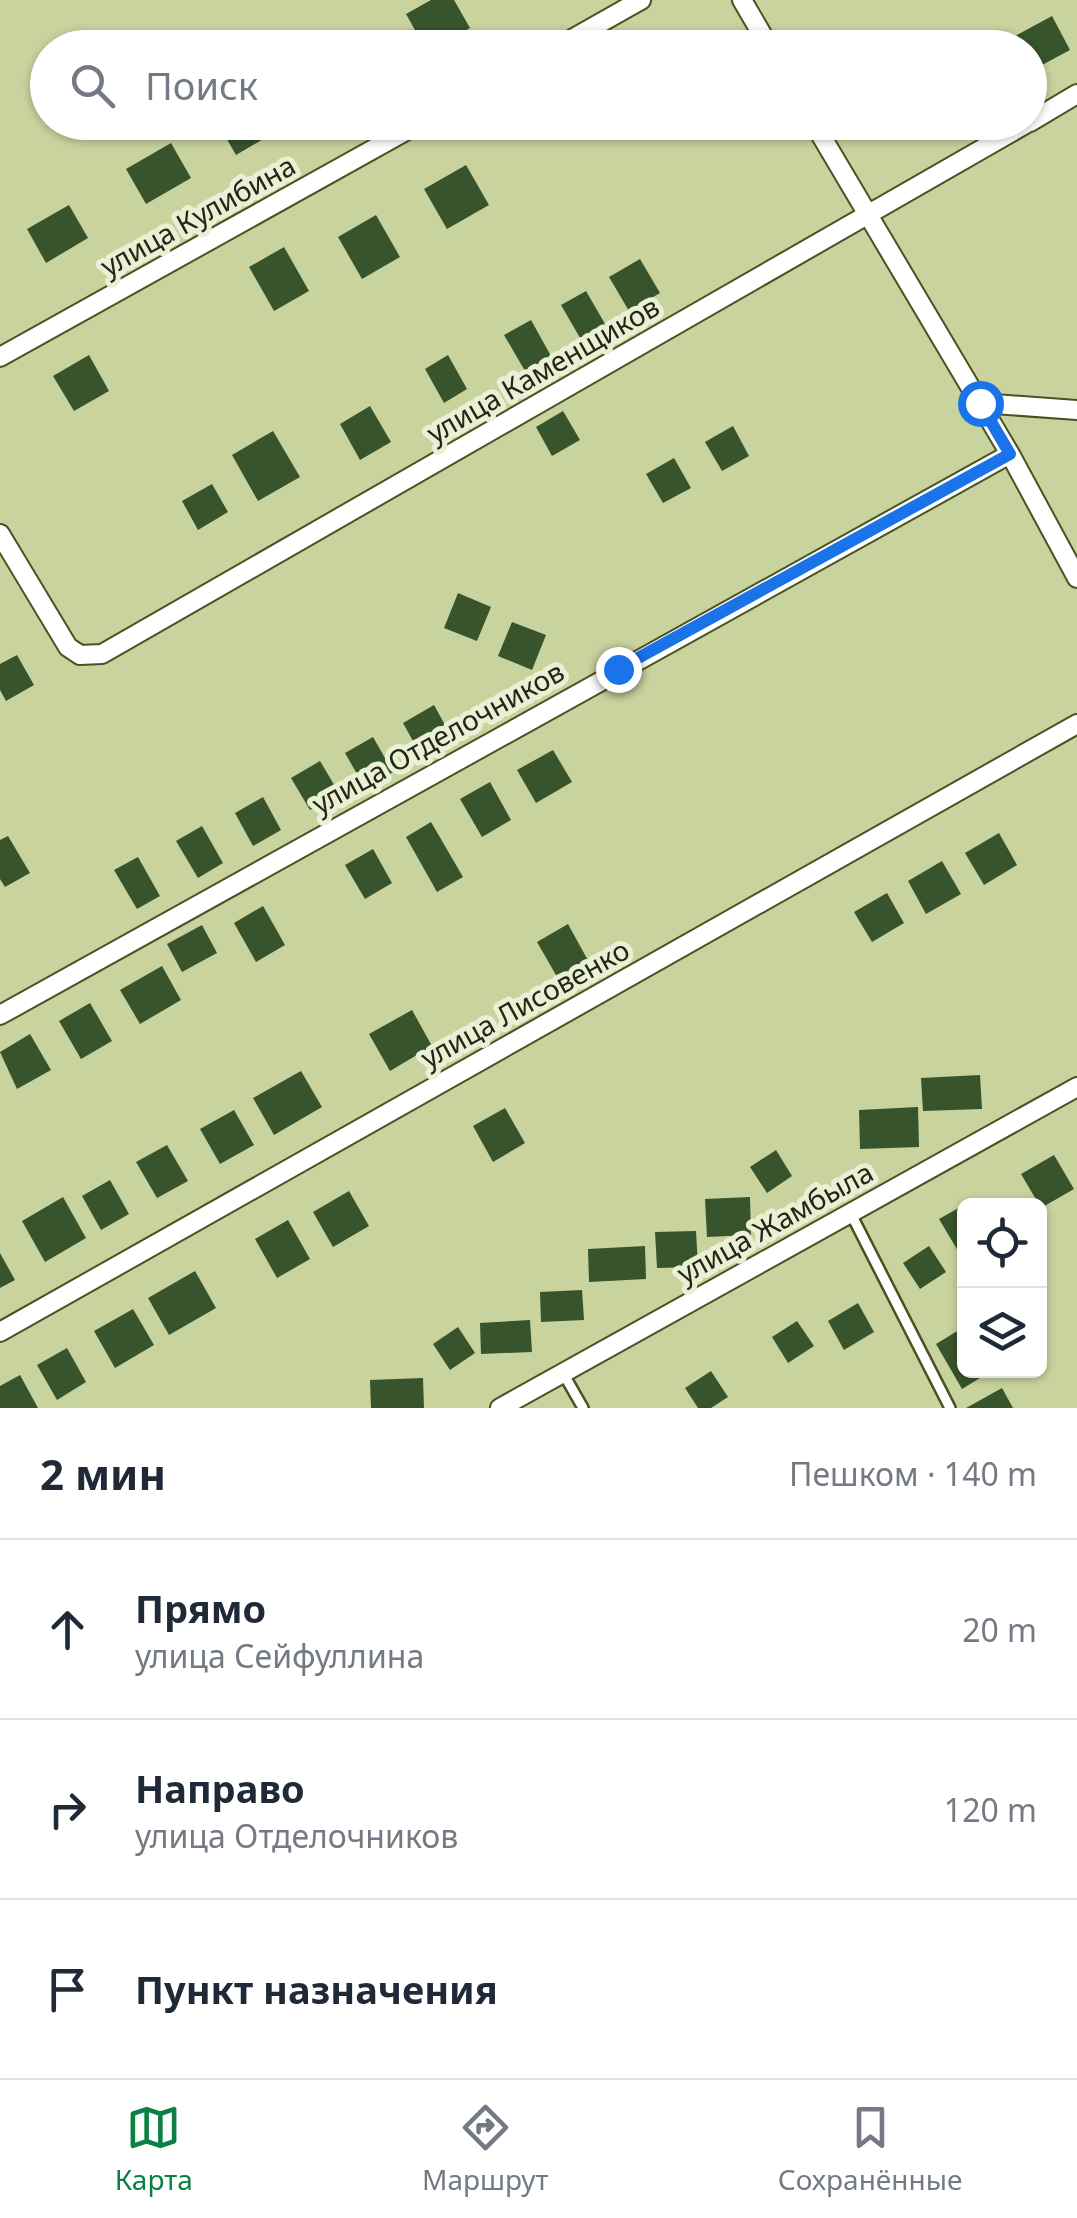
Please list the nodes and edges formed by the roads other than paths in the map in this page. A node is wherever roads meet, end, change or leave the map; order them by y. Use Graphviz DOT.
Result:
graph roads {
  1 [pos="642,0"];
  2 [pos="742,0"];
  3 [pos="588,30"];
  4 [pos="760,30"];
  5 [pos="1077,94"];
  6 [pos="1047,112"];
  7 [pos="390,140"];
  8 [pos="824,140"];
  9 [pos="998,140"];
  10 [pos="868,216"];
  11 [pos="0,358"];
  12 [pos="980,403"];
  13 [pos="1077,410"];
  14 [pos="1010,454"];
  15 [pos="0,534"];
  16 [pos="1077,578"];
  17 [pos="1077,724"];
  18 [pos="0,1015"];
  19 [pos="1077,1087"];
  20 [pos="850,1212"];
  21 [pos="0,1332"];
  22 [pos="563,1373"];
  23 [pos="500,1408"];
  24 [pos="582,1408"];
  25 [pos="950,1408"];
  1 -- 3 [label="street"];
  2 -- 4 [label="street"];
  5 -- 6 [label="street, улица Каменщиков"];
  7 -- 11 [label="street, улица Кулибина"];
  8 -- 10 [label="street"];
  9 -- 10 [label="street, улица Каменщиков"];
  10 -- 12 [label="street"];
  10 -- 15 [label="street, улица Каменщиков"];
  12 -- 13 [label="street"];
  12 -- 14 [label="street"];
  14 -- 16 [label="street"];
  14 -- 18 [label="street, улица Отделочников"];
  17 -- 21 [label="street, улица Лисовенко"];
  19 -- 20 [label="street, улица Жамбыла"];
  20 -- 22 [label="street, улица Жамбыла"];
  20 -- 25 [label="lane"];
  22 -- 23 [label="street, улица Жамбыла"];
  22 -- 24 [label="lane"];
}
